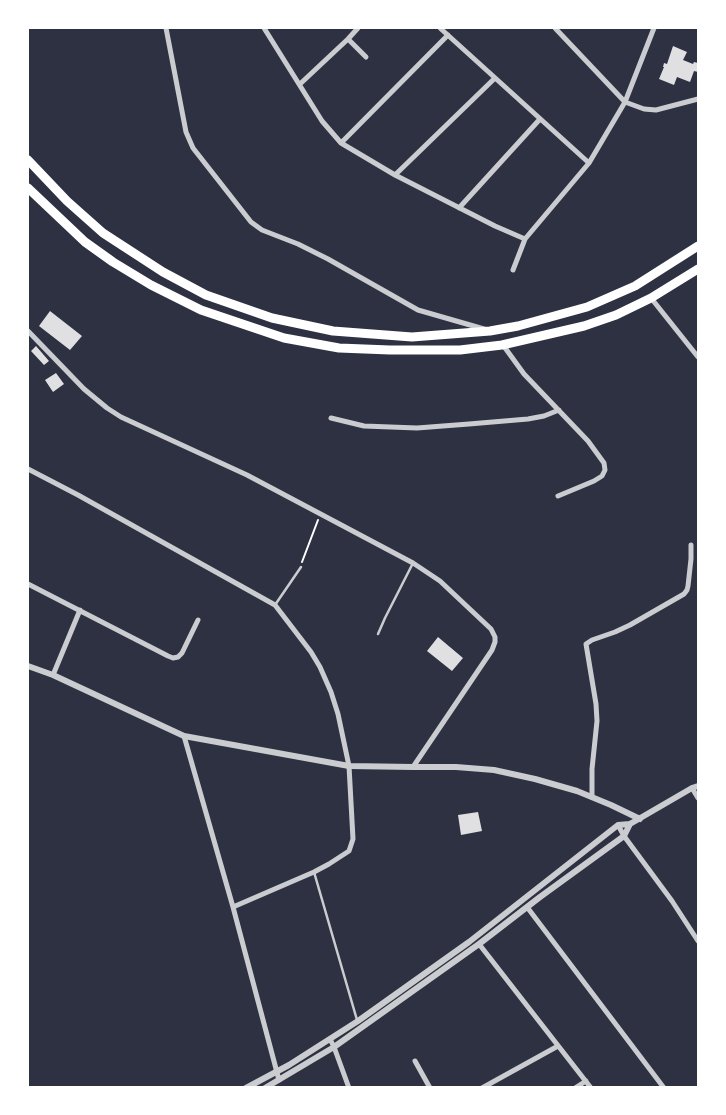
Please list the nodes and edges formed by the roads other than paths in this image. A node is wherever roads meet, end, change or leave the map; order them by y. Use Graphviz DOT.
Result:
graph roads {
  1 [pos="166,28"];
  2 [pos="264,28"];
  3 [pos="358,28"];
  4 [pos="440,28"];
  5 [pos="555,28"];
  6 [pos="654,28"];
  7 [pos="448,35"];
  8 [pos="348,39"];
  9 [pos="366,57"];
  10 [pos="495,78"];
  11 [pos="300,84"];
  12 [pos="698,99"];
  13 [pos="625,102"];
  14 [pos="540,119"];
  15 [pos="341,143"];
  16 [pos="28,160"];
  17 [pos="589,163"];
  18 [pos="395,175"];
  19 [pos="28,188"];
  20 [pos="459,208"];
  21 [pos="524,239"];
  22 [pos="698,246"];
  23 [pos="698,269"];
  24 [pos="513,270"];
  25 [pos="651,298"];
  26 [pos="28,331"];
  27 [pos="490,331"];
  28 [pos="502,345"];
  29 [pos="698,357"];
  30 [pos="559,410"];
  31 [pos="331,418"];
  32 [pos="28,469"];
  33 [pos="558,496"];
  34 [pos="690,545"];
  35 [pos="413,563"];
  36 [pos="301,567"];
  37 [pos="28,584"];
  38 [pos="275,605"];
  39 [pos="80,610"];
  40 [pos="198,620"];
  41 [pos="378,634"];
  42 [pos="28,666"];
  43 [pos="53,675"];
  44 [pos="184,736"];
  45 [pos="349,766"];
  46 [pos="413,767"];
  47 [pos="695,787"];
  48 [pos="592,797"];
  49 [pos="698,798"];
  50 [pos="640,819"];
  51 [pos="630,824"];
  52 [pos="618,825"];
  53 [pos="624,836"];
  54 [pos="314,872"];
  55 [pos="233,907"];
  56 [pos="527,907"];
  57 [pos="698,941"];
  58 [pos="479,944"];
  59 [pos="358,1021"];
  60 [pos="330,1039"];
  61 [pos="558,1046"];
  62 [pos="334,1047"];
  63 [pos="415,1061"];
  64 [pos="277,1072"];
  65 [pos="279,1080"];
  66 [pos="586,1081"];
  67 [pos="246,1088"];
  68 [pos="265,1088"];
  69 [pos="350,1088"];
  70 [pos="430,1088"];
  71 [pos="482,1088"];
  72 [pos="575,1088"];
  73 [pos="591,1088"];
  74 [pos="664,1088"];
  1 -- 27 [label="street"];
  2 -- 11 [label="street"];
  3 -- 8 [label="street"];
  4 -- 7 [label="street"];
  5 -- 13 [label="street"];
  6 -- 13 [label="street"];
  7 -- 10 [label="street"];
  7 -- 15 [label="street"];
  8 -- 9 [label="street"];
  8 -- 11 [label="street"];
  10 -- 14 [label="street"];
  10 -- 18 [label="street"];
  11 -- 15 [label="street"];
  12 -- 13 [label="street"];
  13 -- 17 [label="street"];
  14 -- 17 [label="street"];
  14 -- 20 [label="street"];
  15 -- 18 [label="street"];
  16 -- 27 [label="highway"];
  17 -- 21 [label="street"];
  18 -- 20 [label="street"];
  19 -- 28 [label="highway"];
  20 -- 21 [label="street"];
  21 -- 24 [label="street"];
  22 -- 27 [label="highway"];
  23 -- 25 [label="highway"];
  25 -- 28 [label="highway"];
  25 -- 29 [label="street"];
  26 -- 35 [label="street"];
  28 -- 30 [label="street"];
  30 -- 31 [label="street"];
  30 -- 33 [label="street"];
  32 -- 38 [label="street"];
  34 -- 48 [label="street"];
  35 -- 41 [label="lane"];
  35 -- 46 [label="street"];
  36 -- 38 [label="lane"];
  37 -- 39 [label="street"];
  38 -- 45 [label="street"];
  39 -- 40 [label="street"];
  39 -- 43 [label="street"];
  42 -- 43 [label="street"];
  43 -- 44 [label="street"];
  44 -- 45 [label="street"];
  44 -- 55 [label="street"];
  45 -- 46 [label="street"];
  45 -- 54 [label="street"];
  46 -- 48 [label="street"];
  47 -- 49 [label="street"];
  47 -- 50 [label="street"];
  48 -- 50 [label="street"];
  50 -- 51 [label="street"];
  51 -- 52 [label="street"];
  51 -- 53 [label="street"];
  52 -- 53 [label="street"];
  52 -- 59 [label="street"];
  53 -- 56 [label="street"];
  53 -- 57 [label="street"];
  54 -- 55 [label="street"];
  54 -- 59 [label="lane"];
  55 -- 64 [label="street"];
  56 -- 58 [label="street"];
  56 -- 74 [label="street"];
  58 -- 61 [label="street"];
  58 -- 62 [label="street"];
  59 -- 60 [label="street"];
  60 -- 62 [label="street"];
  60 -- 64 [label="street"];
  61 -- 66 [label="street"];
  61 -- 71 [label="street"];
  62 -- 65 [label="street"];
  62 -- 69 [label="street"];
  63 -- 70 [label="street"];
  64 -- 65 [label="street"];
  64 -- 67 [label="street"];
  65 -- 68 [label="street"];
  66 -- 72 [label="street"];
  66 -- 73 [label="street"];
}
